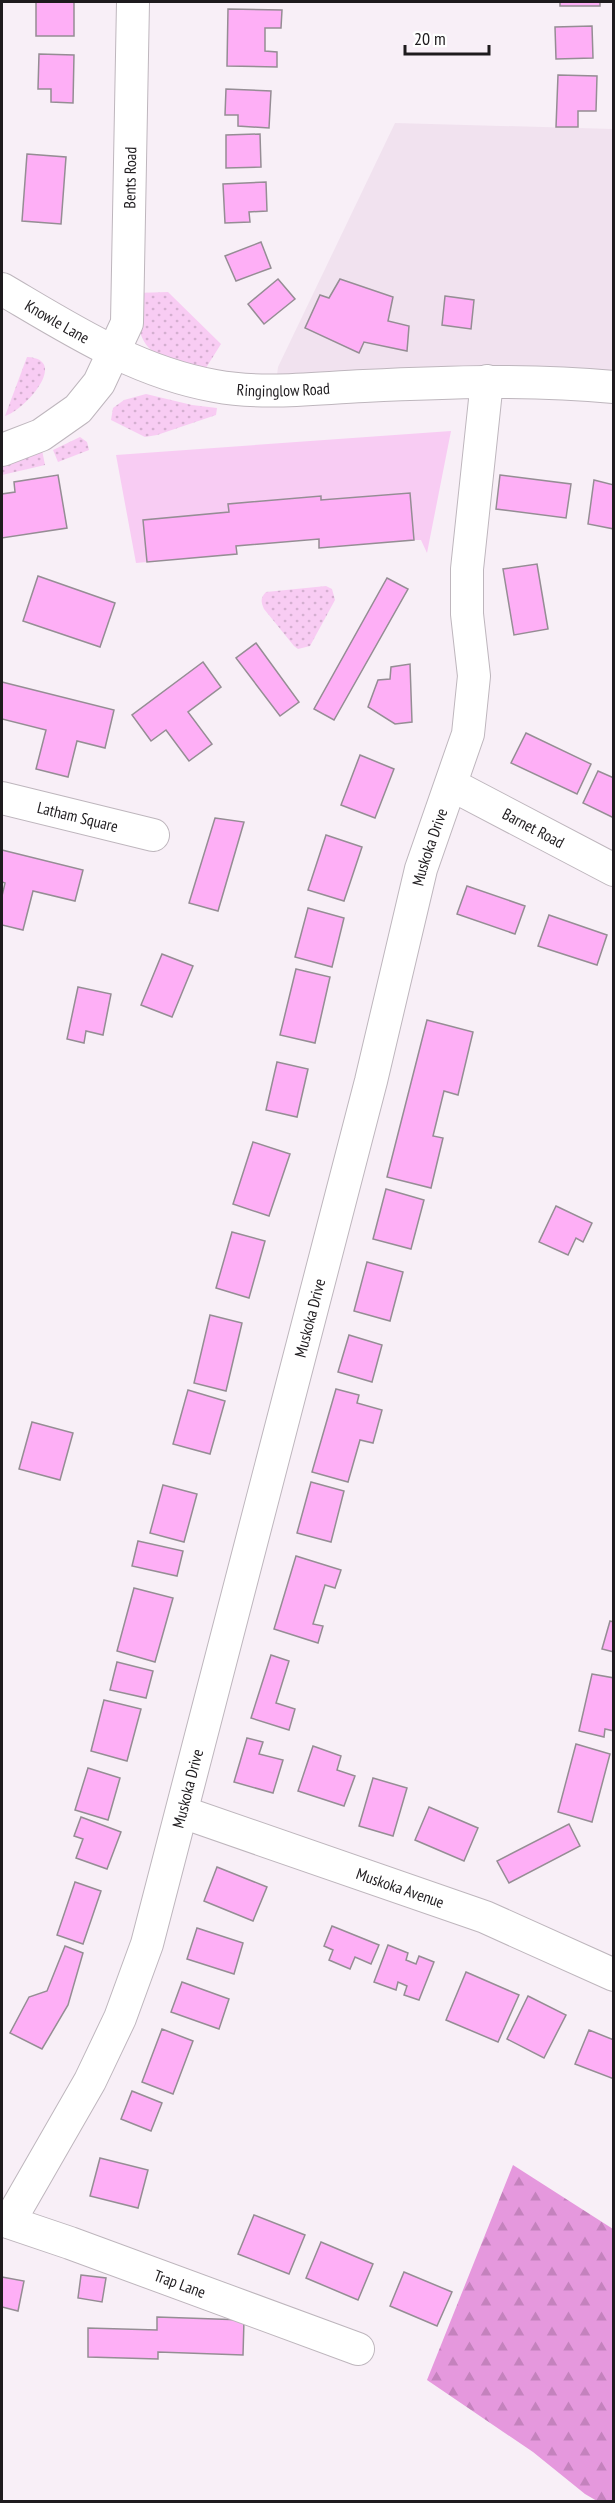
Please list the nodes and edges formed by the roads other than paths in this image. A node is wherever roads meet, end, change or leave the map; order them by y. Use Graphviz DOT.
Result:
graph roads {
  1 [pos="132,2"];
  2 [pos="2,289"];
  3 [pos="114,354"];
  4 [pos="487,381"];
  5 [pos="614,387"];
  6 [pos="2,450"];
  7 [pos="452,785"];
  8 [pos="2,798"];
  9 [pos="153,835"];
  10 [pos="614,870"];
  11 [pos="182,1812"];
  12 [pos="613,1972"];
  13 [pos="5,2221"];
  14 [pos="358,2349"];
  1 -- 3 [label="street, Bents Road"];
  2 -- 3 [label="street, Knowle Lane"];
  3 -- 4 [label="street, Ringinglow Road"];
  3 -- 6 [label="street"];
  4 -- 5 [label="street, Ringinglow Road"];
  4 -- 7 [label="street, Muskoka Drive"];
  7 -- 10 [label="street, Barnet Road"];
  7 -- 11 [label="street, Muskoka Drive"];
  8 -- 9 [label="street, Latham Square"];
  11 -- 12 [label="street, Muskoka Avenue"];
  11 -- 13 [label="street, Muskoka Drive"];
  13 -- 14 [label="street, Trap Lane"];
}
